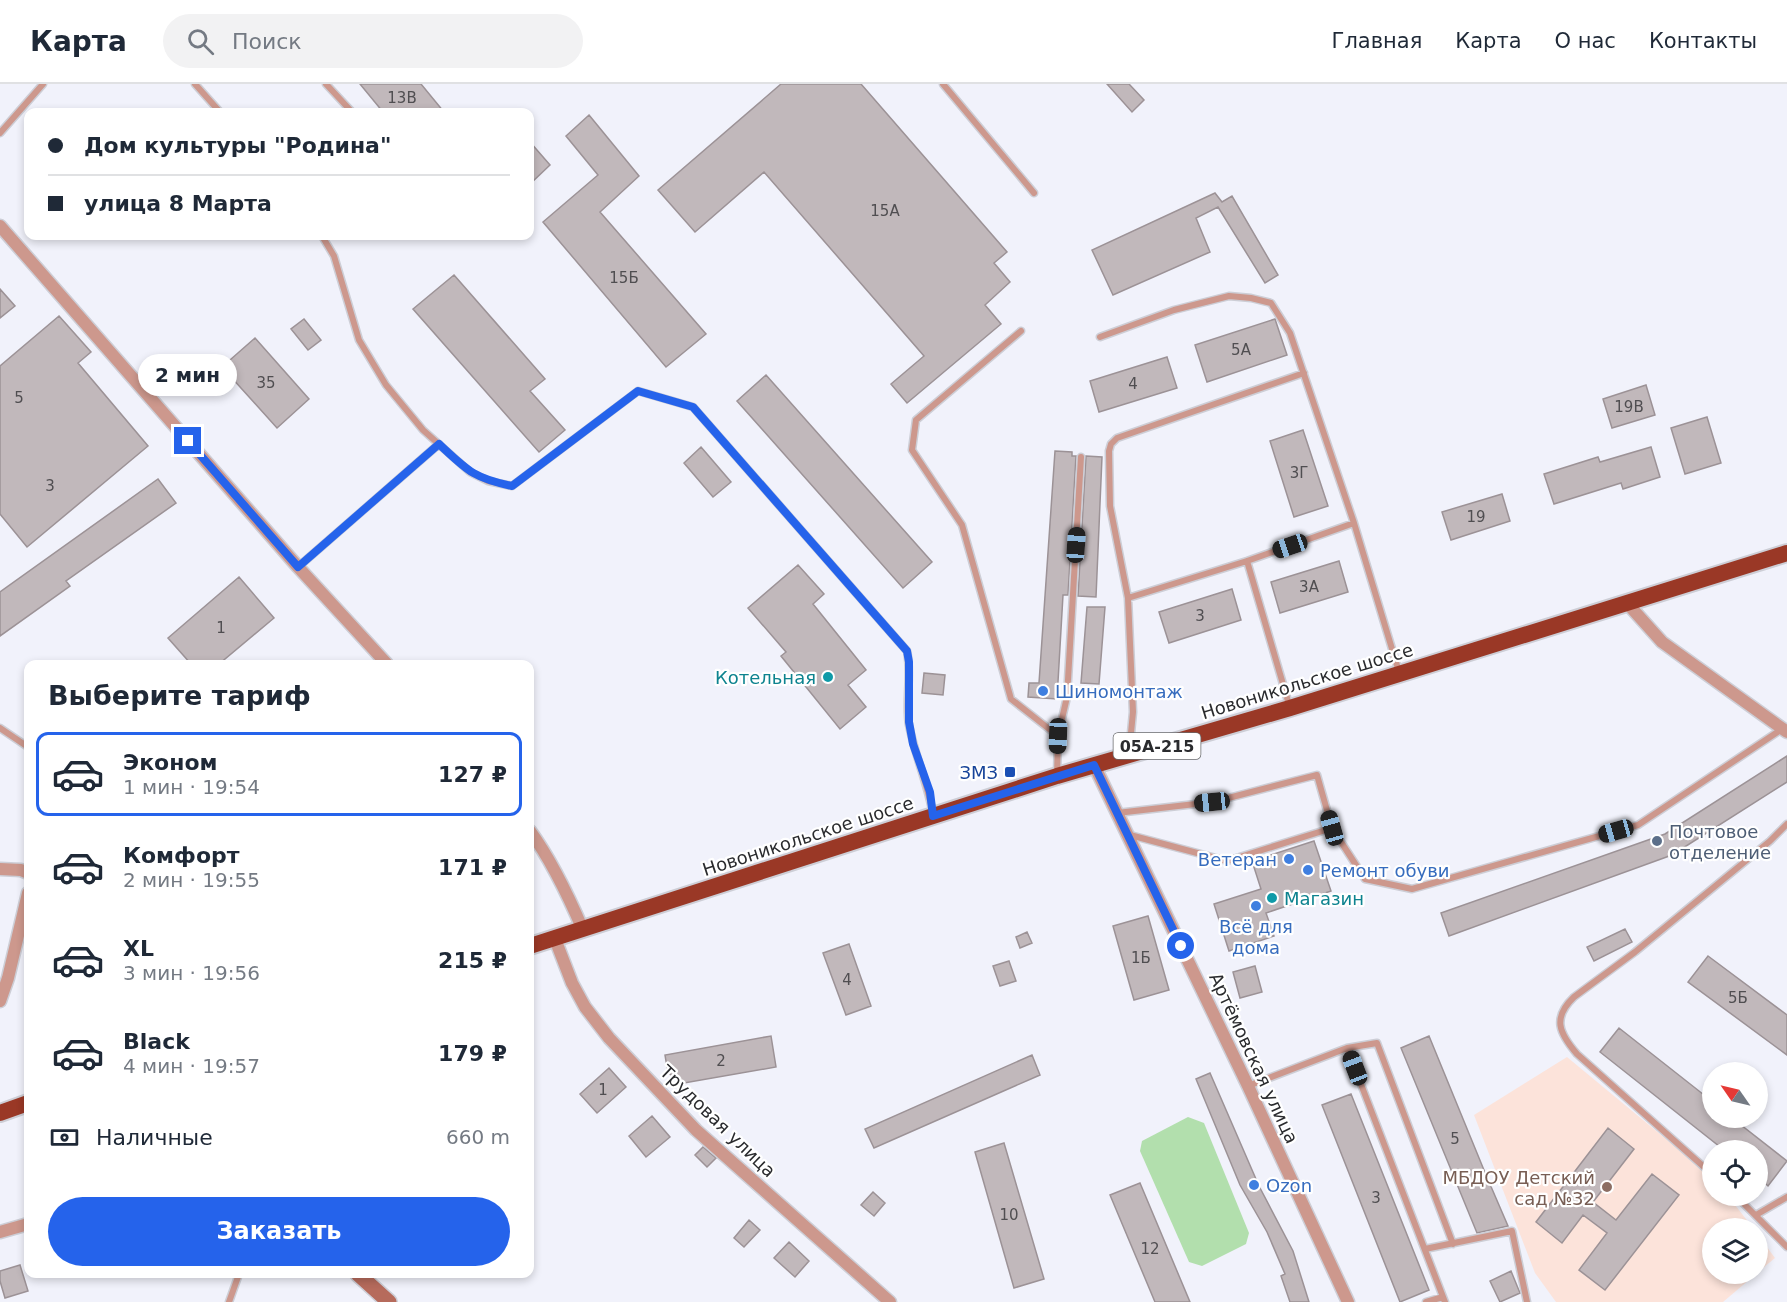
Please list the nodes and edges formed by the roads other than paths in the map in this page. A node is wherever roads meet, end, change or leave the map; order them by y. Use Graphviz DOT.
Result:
graph roads {
  1 [pos="42,84"];
  2 [pos="195,84"];
  3 [pos="326,84"];
  4 [pos="944,84"];
  5 [pos="216,108"];
  6 [pos="348,108"];
  7 [pos="0,133"];
  8 [pos="1034,193"];
  9 [pos="0,226"];
  10 [pos="324,240"];
  11 [pos="1021,331"];
  12 [pos="1100,337"];
  13 [pos="1304,373"];
  14 [pos="439,444"];
  15 [pos="1081,458"];
  16 [pos="1354,524"];
  17 [pos="1787,553"];
  18 [pos="1247,561"];
  19 [pos="298,567"];
  20 [pos="1128,598"];
  21 [pos="1627,603"];
  22 [pos="383,660"];
  23 [pos="1400,673"];
  24 [pos="1290,708"];
  25 [pos="0,728"];
  26 [pos="1785,730"];
  27 [pos="1058,736"];
  28 [pos="24,744"];
  29 [pos="1129,755"];
  30 [pos="1094,765"];
  31 [pos="1057,776"];
  32 [pos="1117,813"];
  33 [pos="933,816"];
  34 [pos="1787,824"];
  35 [pos="1332,828"];
  36 [pos="1127,835"];
  37 [pos="534,836"];
  38 [pos="0,869"];
  39 [pos="24,871"];
  40 [pos="24,910"];
  41 [pos="583,930"];
  42 [pos="555,939"];
  43 [pos="534,945"];
  44 [pos="0,1001"];
  45 [pos="1347,1048"];
  46 [pos="1248,1086"];
  47 [pos="24,1105"];
  48 [pos="0,1113"];
  49 [pos="1702,1165"];
  50 [pos="1787,1197"];
  51 [pos="1747,1206"];
  52 [pos="1756,1215"];
  53 [pos="24,1225"];
  54 [pos="0,1232"];
  55 [pos="1453,1244"];
  56 [pos="1787,1247"];
  57 [pos="1425,1249"];
  58 [pos="237,1278"];
  59 [pos="362,1278"];
  60 [pos="1444,1299"];
  61 [pos="228,1302"];
  62 [pos="389,1302"];
  63 [pos="890,1302"];
  64 [pos="1348,1302"];
  65 [pos="1426,1302"];
  66 [pos="1527,1302"];
  1 -- 7 [label="lane"];
  2 -- 5 [label="lane"];
  3 -- 6 [label="lane"];
  4 -- 8 [label="lane"];
  9 -- 19 [label="street"];
  10 -- 14 [label="lane"];
  11 -- 27 [label="lane"];
  12 -- 13 [label="lane"];
  13 -- 16 [label="lane"];
  13 -- 20 [label="lane"];
  14 -- 19 [label="lane"];
  14 -- 33 [label="lane"];
  15 -- 27 [label="lane"];
  16 -- 18 [label="lane"];
  16 -- 23 [label="lane"];
  17 -- 21 [label="highway, Новоникольское шоссе / 05А-215"];
  18 -- 20 [label="lane"];
  18 -- 24 [label="lane"];
  19 -- 22 [label="street"];
  20 -- 29 [label="lane"];
  21 -- 23 [label="highway, Новоникольское шоссе / 05А-215"];
  21 -- 26 [label="street"];
  23 -- 24 [label="highway, Новоникольское шоссе / 05А-215"];
  24 -- 29 [label="highway, Новоникольское шоссе / 05А-215"];
  25 -- 28 [label="lane"];
  26 -- 35 [label="lane"];
  27 -- 31 [label="lane"];
  29 -- 30 [label="highway, Новоникольское шоссе / 05А-215"];
  30 -- 31 [label="highway, Новоникольское шоссе / 05А-215"];
  30 -- 32 [label="street, Артёмовская улица"];
  31 -- 33 [label="highway, Новоникольское шоссе / 05А-215"];
  32 -- 35 [label="lane"];
  32 -- 36 [label="street, Артёмовская улица"];
  33 -- 41 [label="highway, Новоникольское шоссе / 05А-215"];
  34 -- 49 [label="lane"];
  35 -- 36 [label="lane"];
  36 -- 46 [label="street, Артёмовская улица"];
  37 -- 41 [label="street"];
  38 -- 39 [label="street"];
  40 -- 44 [label="street"];
  41 -- 42 [label="highway, Новоникольское шоссе / 05А-215"];
  42 -- 43 [label="highway, Новоникольское шоссе / 05А-215"];
  42 -- 63 [label="street, Трудовая улица"];
  45 -- 46 [label="lane"];
  45 -- 55 [label="lane"];
  45 -- 57 [label="lane"];
  46 -- 64 [label="street, Артёмовская улица"];
  47 -- 48 [label="highway"];
  50 -- 52 [label="lane"];
  51 -- 52 [label="lane"];
  52 -- 56 [label="lane"];
  53 -- 54 [label="street"];
  55 -- 57 [label="lane"];
  55 -- 66 [label="lane"];
  57 -- 60 [label="lane"];
  58 -- 61 [label="lane"];
  59 -- 62 [label="main road"];
  60 -- 65 [label="lane"];
}
